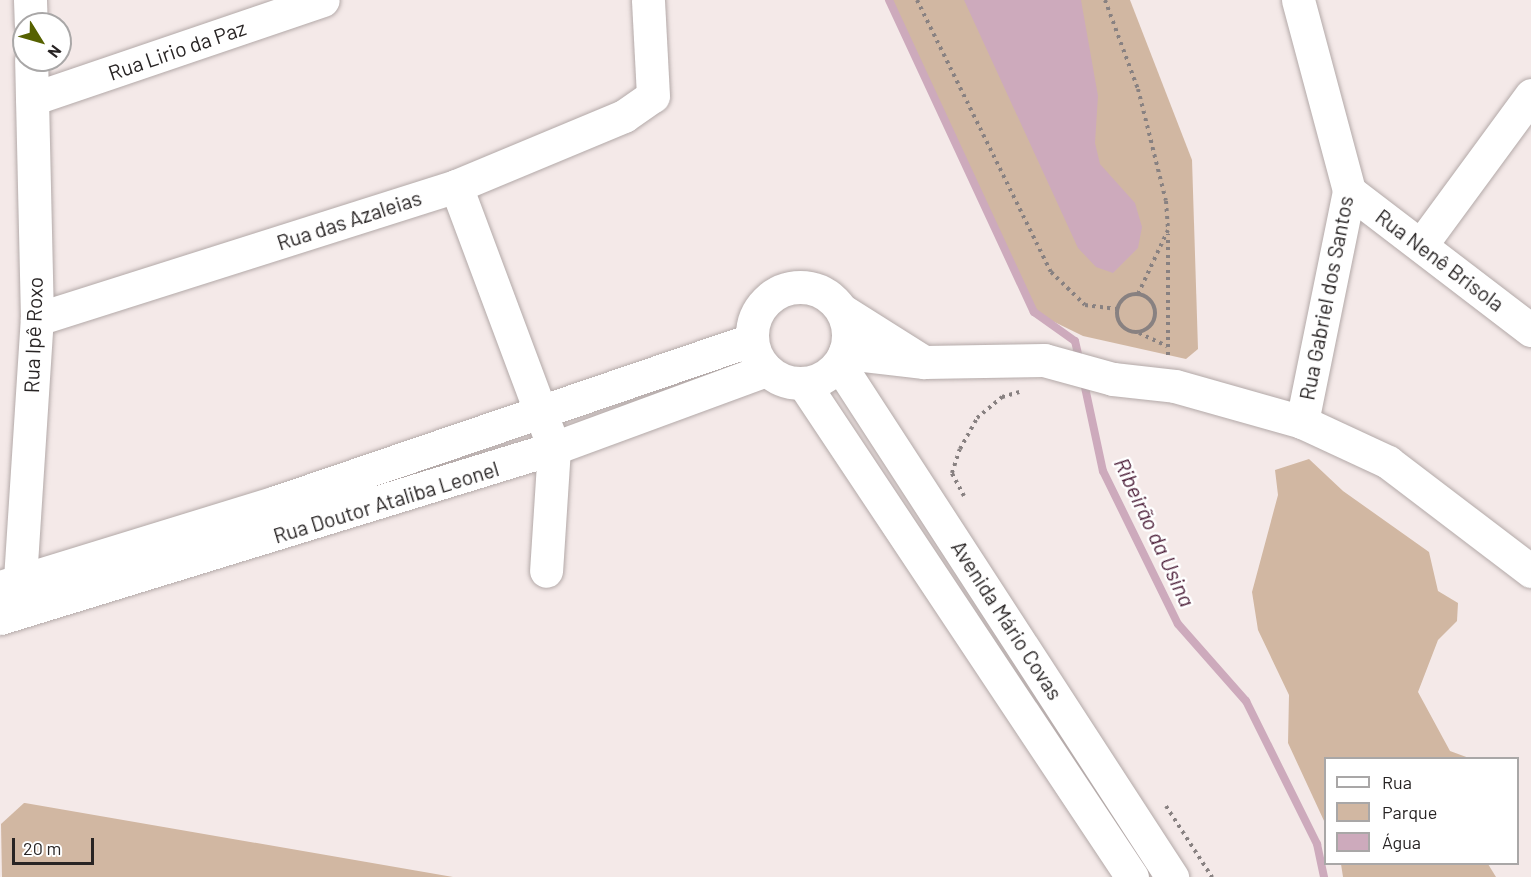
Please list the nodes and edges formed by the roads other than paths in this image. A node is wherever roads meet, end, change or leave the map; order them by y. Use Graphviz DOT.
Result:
graph roads {
  1 [pos="323,0"];
  2 [pos="648,0"];
  3 [pos="1298,0"];
  4 [pos="31,72"];
  5 [pos="1531,95"];
  6 [pos="32,99"];
  7 [pos="456,186"];
  8 [pos="1349,191"];
  9 [pos="1421,245"];
  10 [pos="843,311"];
  11 [pos="36,320"];
  12 [pos="1531,330"];
  13 [pos="751,340"];
  14 [pos="842,358"];
  15 [pos="924,362"];
  16 [pos="766,370"];
  17 [pos="804,384"];
  18 [pos="539,414"];
  19 [pos="1302,422"];
  20 [pos="554,448"];
  21 [pos="546,571"];
  22 [pos="1531,571"];
  23 [pos="12,598"];
  24 [pos="1132,877"];
  25 [pos="1172,877"];
  1 -- 6 [label="street, Rua Lirio da Paz"];
  2 -- 7 [label="street, Rua das Azaleias"];
  3 -- 8 [label="street, Rua Gabriel dos Santos"];
  4 -- 6 [label="street, Rua Ipê Roxo"];
  5 -- 9 [label="street"];
  6 -- 11 [label="street, Rua Ipê Roxo"];
  7 -- 11 [label="street, Rua das Azaleias"];
  7 -- 18 [label="street"];
  8 -- 9 [label="street, Rua Nenê Brisola"];
  8 -- 19 [label="street, Rua Gabriel dos Santos"];
  9 -- 12 [label="street, Rua Nenê Brisola"];
  10 -- 13 [label="street"];
  10 -- 14 [label="street"];
  10 -- 15 [label="street"];
  11 -- 23 [label="street, Rua Ipê Roxo"];
  13 -- 16 [label="street"];
  13 -- 18 [label="street, Rua Doutor Ataliba Leonel"];
  14 -- 15 [label="street"];
  14 -- 17 [label="street"];
  14 -- 25 [label="street, Avenida Mário Covas"];
  15 -- 19 [label="street"];
  16 -- 17 [label="street"];
  16 -- 20 [label="street, Rua Doutor Ataliba Leonel"];
  17 -- 24 [label="street, Avenida Mário Covas"];
  18 -- 20 [label="street"];
  18 -- 23 [label="street, Rua Doutor Ataliba Leonel"];
  19 -- 22 [label="street"];
  20 -- 21 [label="street"];
  20 -- 23 [label="street, Rua Doutor Ataliba Leonel"];
}
